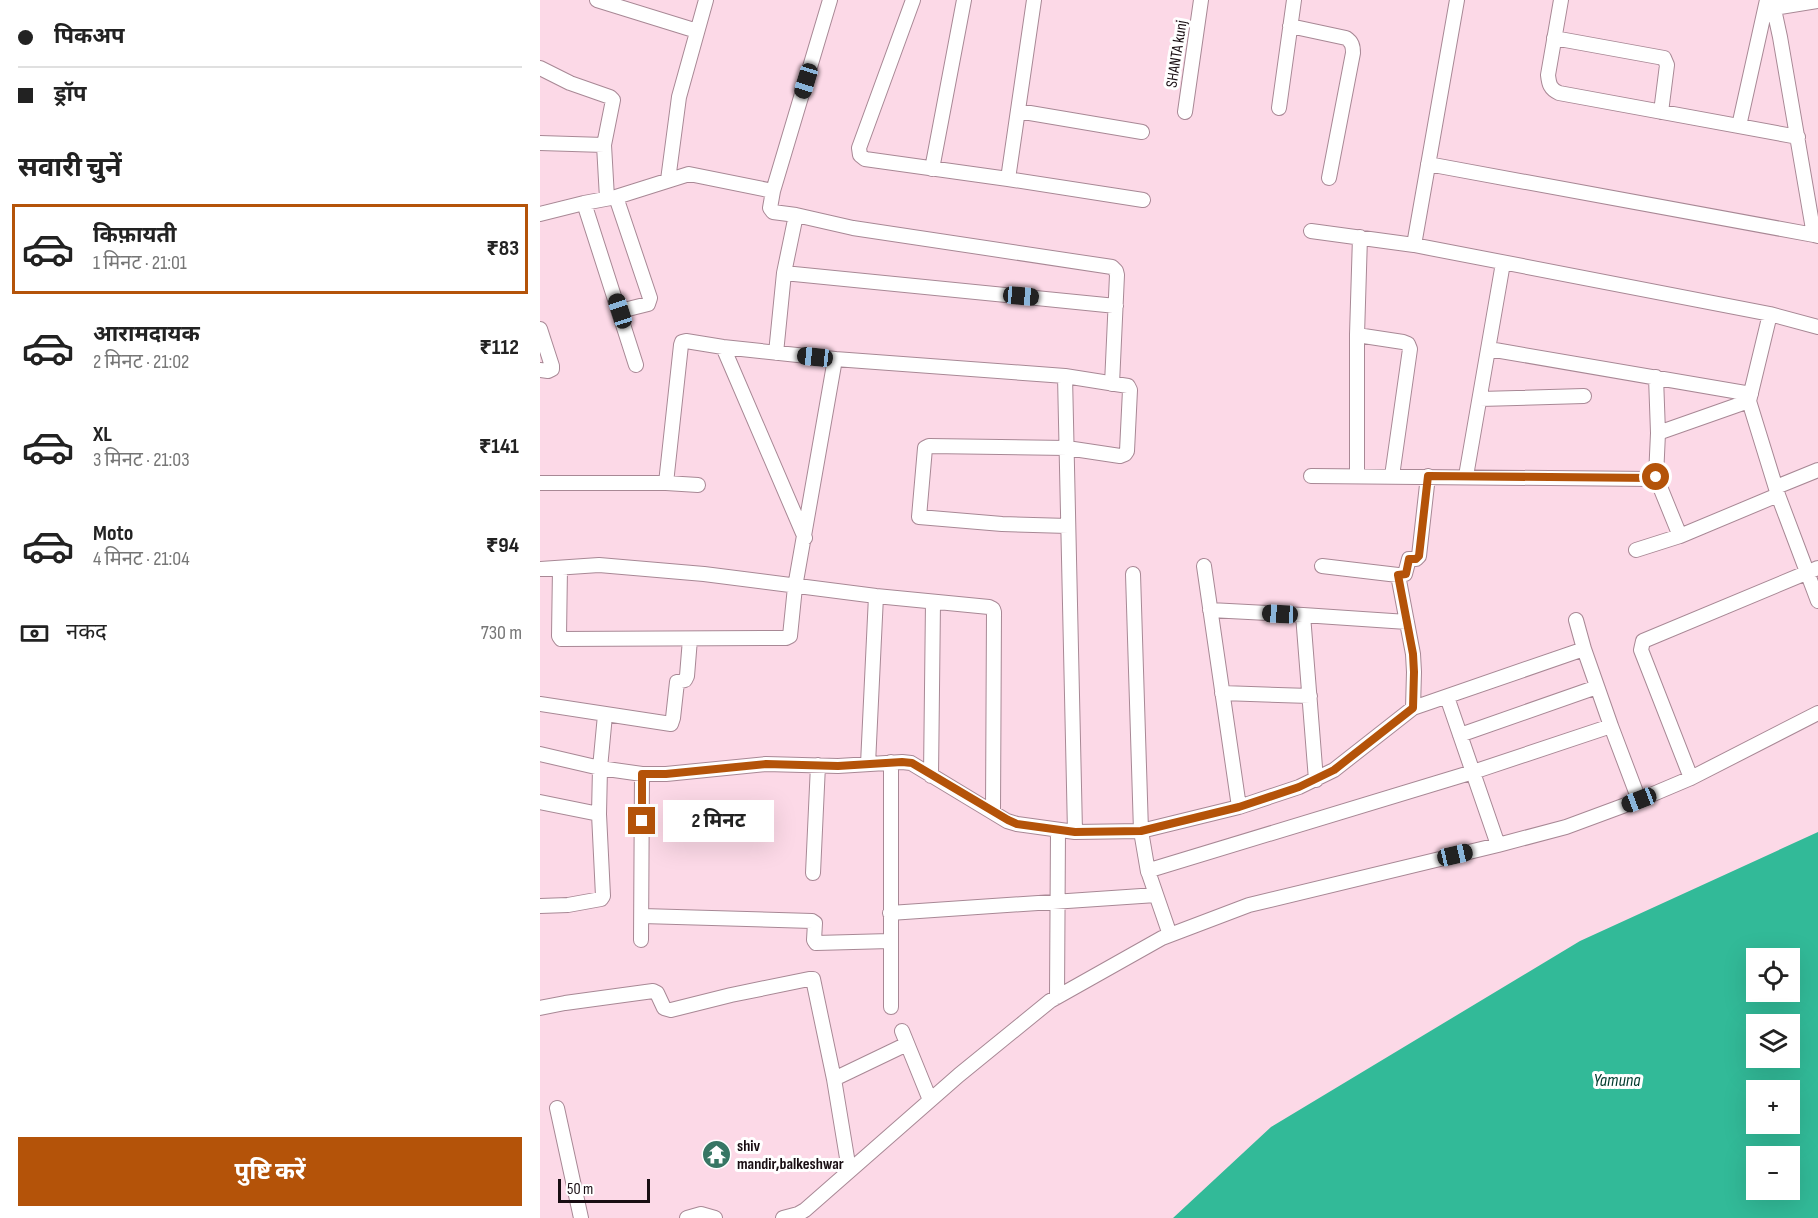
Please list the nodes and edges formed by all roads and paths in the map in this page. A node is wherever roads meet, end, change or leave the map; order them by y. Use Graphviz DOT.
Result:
graph roads {
  1 [pos="597,0"];
  2 [pos="706,0"];
  3 [pos="913,0"];
  4 [pos="964,0"];
  5 [pos="1034,0"];
  6 [pos="1202,0"];
  7 [pos="1294,0"];
  8 [pos="1457,0"];
  9 [pos="1561,0"];
  10 [pos="825,1"];
  11 [pos="1818,1"];
  12 [pos="1771,2"];
  13 [pos="630,5"];
  14 [pos="1290,26"];
  15 [pos="697,31"];
  16 [pos="1554,38"];
  17 [pos="540,68"];
  18 [pos="1279,108"];
  19 [pos="1018,111"];
  20 [pos="1185,112"];
  21 [pos="1661,112"];
  22 [pos="1739,126"];
  23 [pos="1142,132"];
  24 [pos="1798,137"];
  25 [pos="540,143"];
  26 [pos="604,145"];
  27 [pos="1428,164"];
  28 [pos="932,169"];
  29 [pos="1329,178"];
  30 [pos="1008,179"];
  31 [pos="668,180"];
  32 [pos="773,191"];
  33 [pos="611,197"];
  34 [pos="1143,200"];
  35 [pos="584,202"];
  36 [pos="540,214"];
  37 [pos="796,215"];
  38 [pos="1311,231"];
  39 [pos="1816,236"];
  40 [pos="1360,237"];
  41 [pos="1414,245"];
  42 [pos="1503,263"];
  43 [pos="784,273"];
  44 [pos="1116,306"];
  45 [pos="620,311"];
  46 [pos="1770,314"];
  47 [pos="1818,327"];
  48 [pos="540,330"];
  49 [pos="1357,335"];
  50 [pos="723,347"];
  51 [pos="1489,349"];
  52 [pos="776,353"];
  53 [pos="835,359"];
  54 [pos="636,365"];
  55 [pos="540,370"];
  56 [pos="1065,376"];
  57 [pos="1656,376"];
  58 [pos="1112,384"];
  59 [pos="1584,396"];
  60 [pos="1750,397"];
  61 [pos="1480,399"];
  62 [pos="1658,433"];
  63 [pos="1067,448"];
  64 [pos="1818,470"];
  65 [pos="1311,476"];
  66 [pos="1357,476"];
  67 [pos="1392,476"];
  68 [pos="1428,476"];
  69 [pos="1466,476"];
  70 [pos="1656,477"];
  71 [pos="540,483"];
  72 [pos="666,483"];
  73 [pos="698,485"];
  74 [pos="1777,491"];
  75 [pos="1068,526"];
  76 [pos="1680,536"];
  77 [pos="804,538"];
  78 [pos="1636,550"];
  79 [pos="1204,566"];
  80 [pos="1322,566"];
  81 [pos="560,568"];
  82 [pos="540,569"];
  83 [pos="1813,571"];
  84 [pos="1133,574"];
  85 [pos="1398,575"];
  86 [pos="795,586"];
  87 [pos="876,596"];
  88 [pos="1818,601"];
  89 [pos="933,602"];
  90 [pos="1210,610"];
  91 [pos="1303,615"];
  92 [pos="1576,620"];
  93 [pos="1407,622"];
  94 [pos="690,639"];
  95 [pos="1584,649"];
  96 [pos="1597,687"];
  97 [pos="1222,693"];
  98 [pos="1310,696"];
  99 [pos="1447,697"];
  100 [pos="540,704"];
  101 [pos="1413,708"];
  102 [pos="1818,713"];
  103 [pos="605,715"];
  104 [pos="1611,726"];
  105 [pos="1460,735"];
  106 [pos="540,754"];
  107 [pos="891,762"];
  108 [pos="868,764"];
  109 [pos="818,765"];
  110 [pos="600,768"];
  111 [pos="1473,772"];
  112 [pos="642,774"];
  113 [pos="931,776"];
  114 [pos="1691,778"];
  115 [pos="1316,780"];
  116 [pos="1639,800"];
  117 [pos="540,802"];
  118 [pos="1239,807"];
  119 [pos="993,811"];
  120 [pos="599,814"];
  121 [pos="1058,830"];
  122 [pos="1141,831"];
  123 [pos="1075,832"];
  124 [pos="1498,845"];
  125 [pos="1148,872"];
  126 [pos="813,873"];
  127 [pos="1156,895"];
  128 [pos="1057,901"];
  129 [pos="540,906"];
  130 [pos="890,913"];
  131 [pos="642,916"];
  132 [pos="1170,935"];
  133 [pos="641,940"];
  134 [pos="890,941"];
  135 [pos="1057,997"];
  136 [pos="891,1007"];
  137 [pos="540,1008"];
  138 [pos="834,1079"];
  139 [pos="930,1100"];
  140 [pos="557,1108"];
  141 [pos="849,1170"];
  142 [pos="581,1218"];
  143 [pos="687,1218"];
  144 [pos="715,1218"];
  145 [pos="783,1218"];
  1 -- 13 [label="street"];
  2 -- 15 [label="street"];
  3 -- 28 [label="street"];
  4 -- 28 [label="street"];
  5 -- 19 [label="street"];
  6 -- 20 [label="street, SHANTA kunj"];
  7 -- 14 [label="street"];
  8 -- 27 [label="street"];
  9 -- 16 [label="street"];
  10 -- 32 [label="street"];
  11 -- 12 [label="street"];
  12 -- 22 [label="street"];
  12 -- 24 [label="street"];
  13 -- 15 [label="street"];
  14 -- 18 [label="street"];
  14 -- 29 [label="street"];
  15 -- 31 [label="street"];
  16 -- 21 [label="street"];
  16 -- 21 [label="street"];
  17 -- 26 [label="street"];
  19 -- 23 [label="street"];
  19 -- 30 [label="street"];
  21 -- 22 [label="street"];
  22 -- 24 [label="street"];
  24 -- 39 [label="street"];
  25 -- 26 [label="street"];
  26 -- 33 [label="street"];
  27 -- 39 [label="street"];
  27 -- 41 [label="street"];
  28 -- 30 [label="street"];
  30 -- 34 [label="street"];
  31 -- 32 [label="street"];
  31 -- 33 [label="street"];
  32 -- 37 [label="street"];
  33 -- 35 [label="street"];
  33 -- 45 [label="street"];
  35 -- 36 [label="street"];
  35 -- 45 [label="street"];
  37 -- 43 [label="street"];
  37 -- 44 [label="street"];
  38 -- 40 [label="street"];
  40 -- 41 [label="street"];
  40 -- 49 [label="street"];
  41 -- 42 [label="street"];
  42 -- 46 [label="street"];
  42 -- 51 [label="street"];
  43 -- 44 [label="street"];
  43 -- 52 [label="street"];
  44 -- 58 [label="street"];
  45 -- 54 [label="street"];
  46 -- 47 [label="street"];
  46 -- 60 [label="street"];
  48 -- 55 [label="street"];
  49 -- 66 [label="street"];
  49 -- 67 [label="street"];
  50 -- 52 [label="street"];
  50 -- 72 [label="street"];
  50 -- 77 [label="street"];
  51 -- 57 [label="street"];
  51 -- 61 [label="street"];
  52 -- 53 [label="street"];
  53 -- 56 [label="street"];
  53 -- 77 [label="street"];
  56 -- 58 [label="street"];
  56 -- 63 [label="street"];
  57 -- 60 [label="street"];
  57 -- 62 [label="street"];
  58 -- 63 [label="street"];
  59 -- 61 [label="street"];
  60 -- 62 [label="street"];
  60 -- 74 [label="street"];
  61 -- 69 [label="street"];
  62 -- 70 [label="street"];
  63 -- 75 [label="street"];
  63 -- 75 [label="street"];
  64 -- 74 [label="street"];
  65 -- 66 [label="street"];
  66 -- 67 [label="street"];
  67 -- 68 [label="street"];
  68 -- 69 [label="street"];
  68 -- 85 [label="street"];
  69 -- 70 [label="street"];
  70 -- 76 [label="street"];
  71 -- 72 [label="street"];
  72 -- 73 [label="street"];
  74 -- 76 [label="street"];
  74 -- 83 [label="street"];
  75 -- 123 [label="street"];
  76 -- 78 [label="street"];
  77 -- 86 [label="street"];
  79 -- 90 [label="street"];
  80 -- 85 [label="street"];
  81 -- 82 [label="street"];
  81 -- 86 [label="street"];
  81 -- 94 [label="street"];
  83 -- 88 [label="street"];
  83 -- 114 [label="street"];
  84 -- 122 [label="street"];
  85 -- 93 [label="street"];
  86 -- 87 [label="street"];
  86 -- 94 [label="street"];
  87 -- 89 [label="street"];
  87 -- 108 [label="street"];
  89 -- 113 [label="street"];
  89 -- 119 [label="street"];
  90 -- 91 [label="street"];
  90 -- 97 [label="street"];
  91 -- 93 [label="street"];
  91 -- 98 [label="street"];
  92 -- 95 [label="street"];
  93 -- 101 [label="street"];
  94 -- 103 [label="street"];
  95 -- 96 [label="street"];
  95 -- 99 [label="street"];
  96 -- 104 [label="street"];
  96 -- 105 [label="street"];
  97 -- 98 [label="street"];
  97 -- 118 [label="street"];
  98 -- 115 [label="street"];
  99 -- 101 [label="street"];
  99 -- 105 [label="street"];
  100 -- 103 [label="street"];
  101 -- 115 [label="street"];
  102 -- 114 [label="street"];
  103 -- 110 [label="street"];
  104 -- 111 [label="street"];
  104 -- 116 [label="street"];
  105 -- 111 [label="street"];
  106 -- 110 [label="street"];
  107 -- 108 [label="street"];
  107 -- 113 [label="street"];
  107 -- 130 [label="street"];
  108 -- 109 [label="street"];
  109 -- 112 [label="street"];
  109 -- 126 [label="street"];
  110 -- 112 [label="street"];
  110 -- 120 [label="street"];
  111 -- 124 [label="street"];
  111 -- 125 [label="street"];
  112 -- 131 [label="street"];
  113 -- 119 [label="street"];
  114 -- 116 [label="street"];
  115 -- 118 [label="street"];
  116 -- 124 [label="street"];
  117 -- 120 [label="street"];
  118 -- 122 [label="street"];
  119 -- 121 [label="street"];
  120 -- 129 [label="street"];
  121 -- 123 [label="street"];
  121 -- 128 [label="street"];
  122 -- 123 [label="street"];
  122 -- 125 [label="street"];
  124 -- 132 [label="street"];
  125 -- 127 [label="street"];
  127 -- 128 [label="street"];
  127 -- 132 [label="street"];
  128 -- 130 [label="street"];
  128 -- 135 [label="street"];
  130 -- 134 [label="street"];
  131 -- 133 [label="street"];
  131 -- 134 [label="street"];
  132 -- 135 [label="street"];
  134 -- 136 [label="street"];
  135 -- 139 [label="street"];
  137 -- 138 [label="street"];
  138 -- 139 [label="street"];
  138 -- 141 [label="street"];
  139 -- 141 [label="street"];
  140 -- 142 [label="street"];
  141 -- 145 [label="street"];
  143 -- 144 [label="street"];
}
